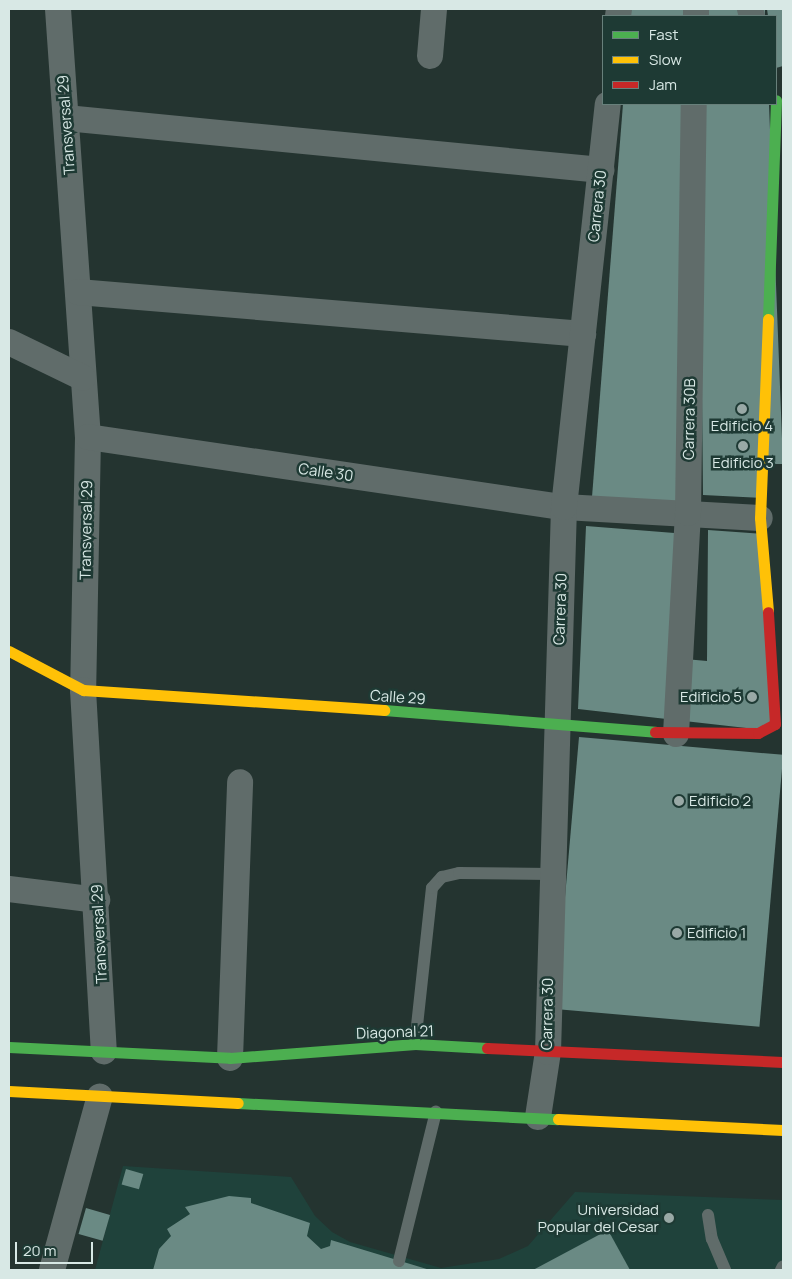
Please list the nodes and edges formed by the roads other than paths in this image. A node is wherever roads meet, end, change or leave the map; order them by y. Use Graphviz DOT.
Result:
graph roads {
  1 [pos="58,9"];
  2 [pos="434,9"];
  3 [pos="430,56"];
  4 [pos="608,105"];
  5 [pos="694,105"];
  6 [pos="776,105"];
  7 [pos="66,118"];
  8 [pos="601,170"];
  9 [pos="78,292"];
  10 [pos="583,334"];
  11 [pos="9,342"];
  12 [pos="83,378"];
  13 [pos="88,437"];
  14 [pos="564,507"];
  15 [pos="688,513"];
  16 [pos="760,518"];
  17 [pos="9,651"];
  18 [pos="83,690"];
  19 [pos="555,722"];
  20 [pos="676,734"];
  21 [pos="240,782"];
  22 [pos="550,874"];
  23 [pos="9,889"];
  24 [pos="97,900"];
  25 [pos="415,1044"];
  26 [pos="9,1047"];
  27 [pos="104,1051"];
  28 [pos="548,1052"];
  29 [pos="230,1058"];
  30 [pos="783,1062"];
  31 [pos="9,1091"];
  32 [pos="100,1096"];
  33 [pos="436,1111"];
  34 [pos="538,1116"];
  35 [pos="783,1130"];
  36 [pos="708,1215"];
  37 [pos="399,1260"];
  38 [pos="783,1266"];
  39 [pos="52,1270"];
  40 [pos="725,1270"];
  41 [pos="781,1270"];
  1 -- 7 [label="street, Transversal 29"];
  2 -- 3 [label="street"];
  4 -- 8 [label="street, Carrera 30"];
  5 -- 15 [label="street, Carrera 30B"];
  6 -- 16 [label="main road"];
  7 -- 8 [label="street"];
  7 -- 9 [label="street, Transversal 29"];
  8 -- 10 [label="street, Carrera 30"];
  9 -- 10 [label="street"];
  9 -- 12 [label="street, Transversal 29"];
  10 -- 14 [label="street, Carrera 30"];
  11 -- 12 [label="street"];
  12 -- 13 [label="street, Transversal 29"];
  13 -- 14 [label="street, Calle 30"];
  13 -- 18 [label="street, Transversal 29"];
  14 -- 15 [label="street, Calle 30"];
  14 -- 19 [label="street, Carrera 30"];
  15 -- 16 [label="street, Calle 30"];
  15 -- 20 [label="street, Carrera 30B"];
  16 -- 20 [label="main road, Calle 29"];
  17 -- 18 [label="main road, Calle 29"];
  18 -- 19 [label="main road, Calle 29"];
  18 -- 24 [label="street, Transversal 29"];
  19 -- 20 [label="main road, Calle 29"];
  19 -- 22 [label="street, Carrera 30"];
  21 -- 29 [label="street"];
  22 -- 25 [label="lane"];
  22 -- 28 [label="street, Carrera 30"];
  23 -- 24 [label="street"];
  24 -- 27 [label="street, Transversal 29"];
  25 -- 28 [label="main road, Diagonal 21"];
  25 -- 29 [label="main road, Diagonal 21"];
  26 -- 27 [label="main road, Diagonal 21"];
  27 -- 29 [label="main road, Diagonal 21"];
  28 -- 30 [label="main road, Diagonal 21"];
  28 -- 34 [label="street, Carrera 30"];
  31 -- 32 [label="main road"];
  32 -- 33 [label="main road"];
  32 -- 39 [label="street"];
  33 -- 34 [label="main road"];
  33 -- 37 [label="lane"];
  34 -- 35 [label="main road"];
  36 -- 40 [label="lane"];
  38 -- 41 [label="lane"];
}
